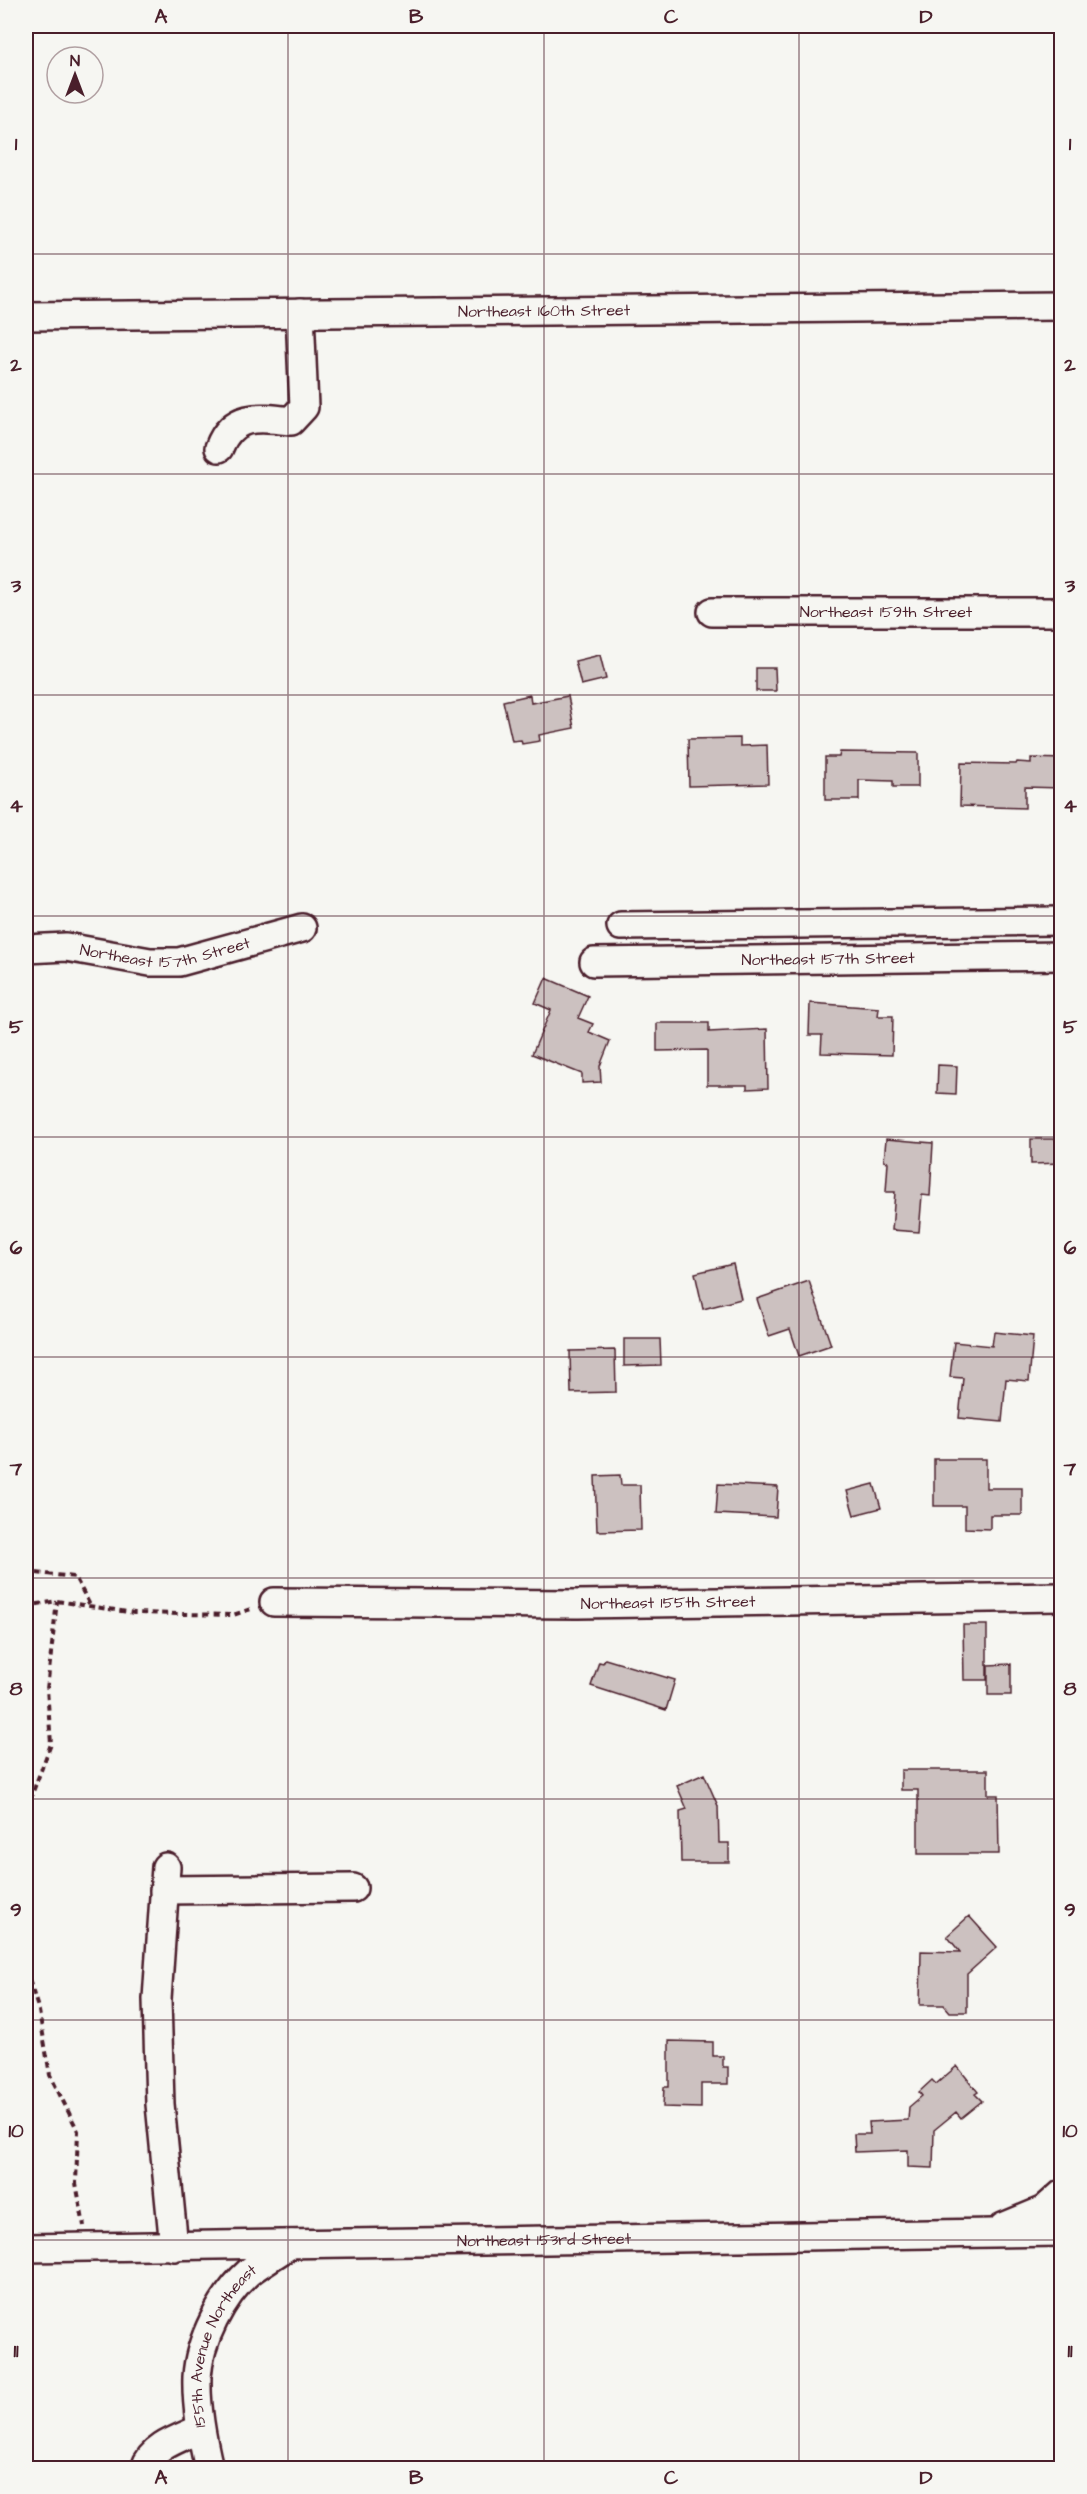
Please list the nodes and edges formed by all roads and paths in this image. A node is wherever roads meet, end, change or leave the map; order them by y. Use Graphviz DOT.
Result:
graph roads {
  1 [pos="1062,306"];
  2 [pos="300,313"];
  3 [pos="26,316"];
  4 [pos="219,448"];
  5 [pos="712,612"];
  6 [pos="1062,612"];
  7 [pos="1062,921"];
  8 [pos="621,926"];
  9 [pos="302,928"];
  10 [pos="26,949"];
  11 [pos="1062,956"];
  12 [pos="594,962"];
  13 [pos="26,1572"];
  14 [pos="1062,1597"];
  15 [pos="57,1601"];
  16 [pos="274,1602"];
  17 [pos="26,1606"];
  18 [pos="91,1607"];
  19 [pos="26,1810"];
  20 [pos="353,1888"];
  21 [pos="26,1970"];
  22 [pos="1062,2194"];
  23 [pos="1062,2232"];
  24 [pos="988,2233"];
  25 [pos="291,2244"];
  26 [pos="174,2247"];
  27 [pos="26,2248"];
  28 [pos="88,2248"];
  29 [pos="200,2429"];
  30 [pos="145,2469"];
  31 [pos="209,2469"];
  1 -- 2 [label="street, Northeast 160th Street"];
  2 -- 3 [label="street, Northeast 160th Street"];
  2 -- 4 [label="street"];
  5 -- 6 [label="street, Northeast 159th Street"];
  7 -- 8 [label="street"];
  9 -- 10 [label="street, Northeast 157th Street"];
  11 -- 12 [label="street, Northeast 157th Street"];
  13 -- 18 [label="path"];
  14 -- 16 [label="street, Northeast 155th Street"];
  15 -- 17 [label="path"];
  15 -- 18 [label="path"];
  15 -- 19 [label="path"];
  16 -- 18 [label="path"];
  20 -- 26 [label="street"];
  21 -- 28 [label="path"];
  22 -- 24 [label="street"];
  23 -- 24 [label="street, Northeast 153rd Street"];
  24 -- 25 [label="street, Northeast 153rd Street"];
  25 -- 26 [label="street, Northeast 153rd Street"];
  25 -- 29 [label="street, 155th Avenue Northeast"];
  26 -- 28 [label="street, Northeast 153rd Street"];
  27 -- 28 [label="street, Northeast 153rd Street"];
  29 -- 30 [label="street"];
  29 -- 31 [label="street, 155th Avenue Northeast"];
}
